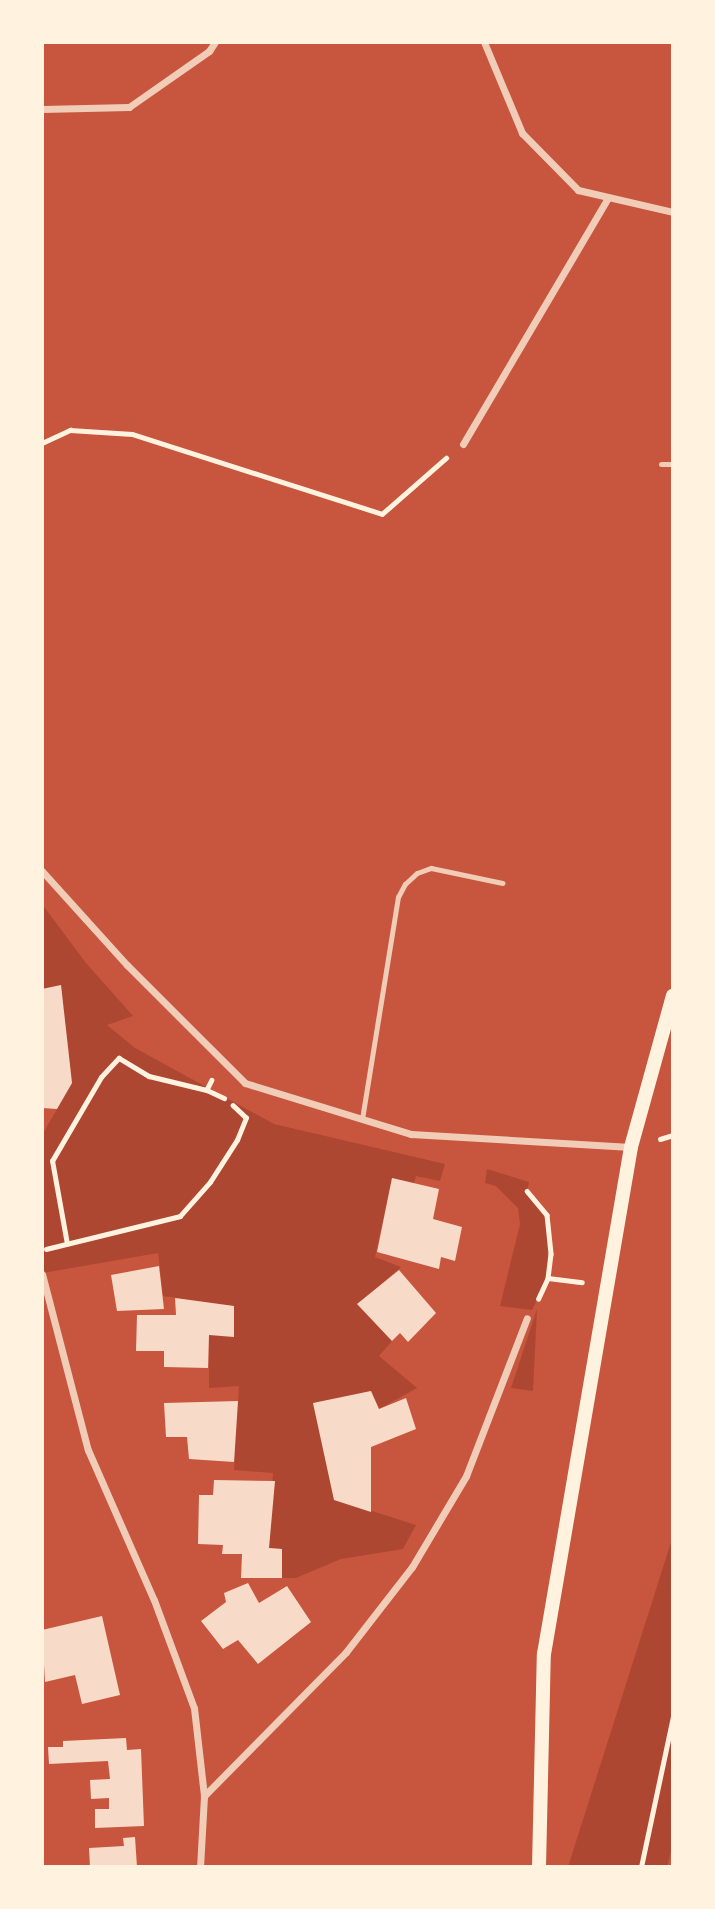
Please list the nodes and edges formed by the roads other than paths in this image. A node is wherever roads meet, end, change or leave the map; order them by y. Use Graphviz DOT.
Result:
graph roads {
  1 [pos="215,42"];
  2 [pos="484,42"];
  3 [pos="42,109"];
  4 [pos="608,198"];
  5 [pos="673,212"];
  6 [pos="463,444"];
  7 [pos="662,464"];
  8 [pos="673,464"];
  9 [pos="42,871"];
  10 [pos="502,883"];
  11 [pos="673,996"];
  12 [pos="362,1119"];
  13 [pos="631,1147"];
  14 [pos="42,1274"];
  15 [pos="527,1318"];
  16 [pos="204,1796"];
  17 [pos="200,1867"];
  18 [pos="539,1867"];
  1 -- 3 [label="street"];
  2 -- 4 [label="street"];
  4 -- 5 [label="street"];
  4 -- 6 [label="street"];
  7 -- 8 [label="lane"];
  9 -- 12 [label="street"];
  10 -- 12 [label="lane"];
  11 -- 13 [label="main road"];
  12 -- 13 [label="street"];
  13 -- 18 [label="main road"];
  14 -- 16 [label="street"];
  15 -- 16 [label="street"];
  16 -- 17 [label="street"];
}
